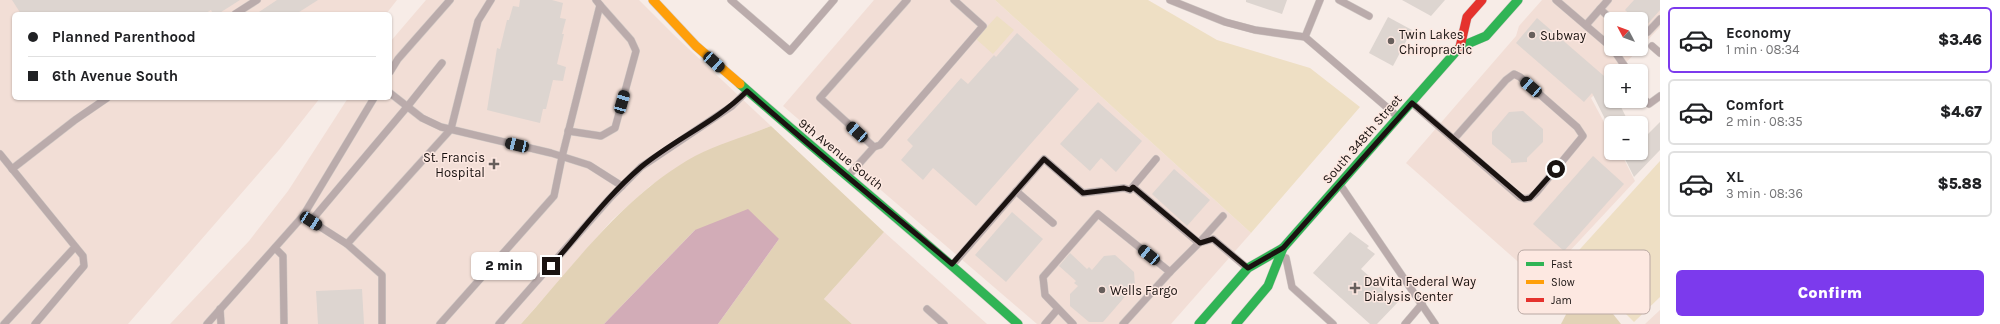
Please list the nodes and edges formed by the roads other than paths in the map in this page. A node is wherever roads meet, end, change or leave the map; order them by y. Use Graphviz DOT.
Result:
graph roads {
  1 [pos="257,0"];
  2 [pos="450,0"];
  3 [pos="491,0"];
  4 [pos="653,0"];
  5 [pos="731,0"];
  6 [pos="834,0"];
  7 [pos="907,0"];
  8 [pos="954,0"];
  9 [pos="1170,0"];
  10 [pos="1320,0"];
  11 [pos="1338,0"];
  12 [pos="1482,0"];
  13 [pos="1518,0"];
  14 [pos="1556,0"];
  15 [pos="1608,0"];
  16 [pos="598,3"];
  17 [pos="1600,9"];
  18 [pos="238,12"];
  19 [pos="1604,12"];
  20 [pos="1369,16"];
  21 [pos="1660,19"];
  22 [pos="1586,25"];
  23 [pos="1648,32"];
  24 [pos="1305,37"];
  25 [pos="1604,41"];
  26 [pos="1652,46"];
  27 [pos="1460,47"];
  28 [pos="1660,53"];
  29 [pos="442,63"];
  30 [pos="392,69"];
  31 [pos="747,91"];
  32 [pos="392,95"];
  33 [pos="1660,96"];
  34 [pos="104,100"];
  35 [pos="373,100"];
  36 [pos="1412,103"];
  37 [pos="1648,103"];
  38 [pos="408,107"];
  39 [pos="1399,117"];
  40 [pos="451,129"];
  41 [pos="568,131"];
  42 [pos="1454,139"];
  43 [pos="874,147"];
  44 [pos="0,154"];
  45 [pos="562,156"];
  46 [pos="1156,159"];
  47 [pos="12,169"];
  48 [pos="848,176"];
  49 [pos="1340,184"];
  50 [pos="622,186"];
  51 [pos="1133,187"];
  52 [pos="1016,191"];
  53 [pos="303,216"];
  54 [pos="1223,216"];
  55 [pos="311,221"];
  56 [pos="1053,223"];
  57 [pos="1200,243"];
  58 [pos="347,244"];
  59 [pos="75,247"];
  60 [pos="275,248"];
  61 [pos="1283,248"];
  62 [pos="952,264"];
  63 [pos="1248,268"];
  64 [pos="1170,272"];
  65 [pos="1422,304"];
  66 [pos="220,309"];
  67 [pos="926,309"];
  68 [pos="1057,310"];
  69 [pos="4,324"];
  70 [pos="35,324"];
  71 [pos="207,324"];
  72 [pos="221,324"];
  73 [pos="284,324"];
  74 [pos="382,324"];
  75 [pos="440,324"];
  76 [pos="499,324"];
  77 [pos="944,324"];
  78 [pos="1018,324"];
  79 [pos="1045,324"];
  80 [pos="1073,324"];
  81 [pos="1123,324"];
  82 [pos="1199,324"];
  83 [pos="1236,324"];
  84 [pos="1334,324"];
  85 [pos="1404,324"];
  86 [pos="1435,324"];
  1 -- 18 [label="lane"];
  2 -- 30 [label="lane"];
  3 -- 40 [label="lane"];
  4 -- 31 [label="main road, 9th Avenue South"];
  5 -- 6 [label="lane"];
  7 -- 43 [label="lane"];
  8 -- 43 [label="lane"];
  9 -- 24 [label="lane"];
  10 -- 24 [label="lane"];
  11 -- 20 [label="lane"];
  12 -- 27 [label="main road, South 348th Street"];
  13 -- 27 [label="main road, South 348th Street"];
  14 -- 22 [label="lane"];
  15 -- 17 [label="lane"];
  16 -- 41 [label="lane"];
  16 -- 41 [label="lane"];
  17 -- 19 [label="lane"];
  17 -- 22 [label="lane"];
  21 -- 23 [label="lane"];
  22 -- 25 [label="lane"];
  24 -- 39 [label="lane"];
  26 -- 28 [label="lane"];
  27 -- 36 [label="main road, South 348th Street"];
  29 -- 38 [label="lane"];
  31 -- 48 [label="main road, 9th Avenue South"];
  31 -- 50 [label="lane"];
  32 -- 38 [label="lane"];
  33 -- 37 [label="lane"];
  34 -- 47 [label="lane"];
  35 -- 53 [label="lane"];
  36 -- 39 [label="main road, South 348th Street"];
  36 -- 42 [label="lane"];
  38 -- 40 [label="lane"];
  38 -- 55 [label="lane"];
  39 -- 49 [label="main road, South 348th Street"];
  40 -- 45 [label="lane"];
  40 -- 58 [label="lane"];
  41 -- 45 [label="lane"];
  42 -- 42 [label="lane"];
  43 -- 48 [label="lane"];
  44 -- 47 [label="lane"];
  45 -- 50 [label="lane"];
  45 -- 75 [label="lane"];
  46 -- 51 [label="lane"];
  47 -- 59 [label="lane"];
  48 -- 62 [label="main road, 9th Avenue South"];
  49 -- 61 [label="main road, South 348th Street"];
  49 -- 65 [label="lane"];
  50 -- 76 [label="lane"];
  51 -- 52 [label="lane"];
  51 -- 57 [label="lane"];
  52 -- 56 [label="lane"];
  52 -- 62 [label="lane"];
  53 -- 55 [label="lane"];
  53 -- 60 [label="lane"];
  54 -- 57 [label="lane"];
  55 -- 58 [label="lane"];
  57 -- 63 [label="lane"];
  57 -- 64 [label="lane"];
  58 -- 74 [label="lane"];
  59 -- 69 [label="lane"];
  59 -- 70 [label="lane"];
  60 -- 66 [label="lane"];
  60 -- 73 [label="lane"];
  61 -- 63 [label="main road, South 348th Street"];
  61 -- 83 [label="main road, South 348th Street"];
  61 -- 84 [label="lane"];
  62 -- 78 [label="main road, 9th Avenue South"];
  63 -- 82 [label="main road, South 348th Street"];
  64 -- 68 [label="lane"];
  64 -- 81 [label="lane"];
  65 -- 85 [label="lane"];
  65 -- 86 [label="lane"];
  66 -- 71 [label="lane"];
  66 -- 72 [label="lane"];
  67 -- 77 [label="lane"];
  68 -- 79 [label="lane"];
  68 -- 80 [label="lane"];
}
